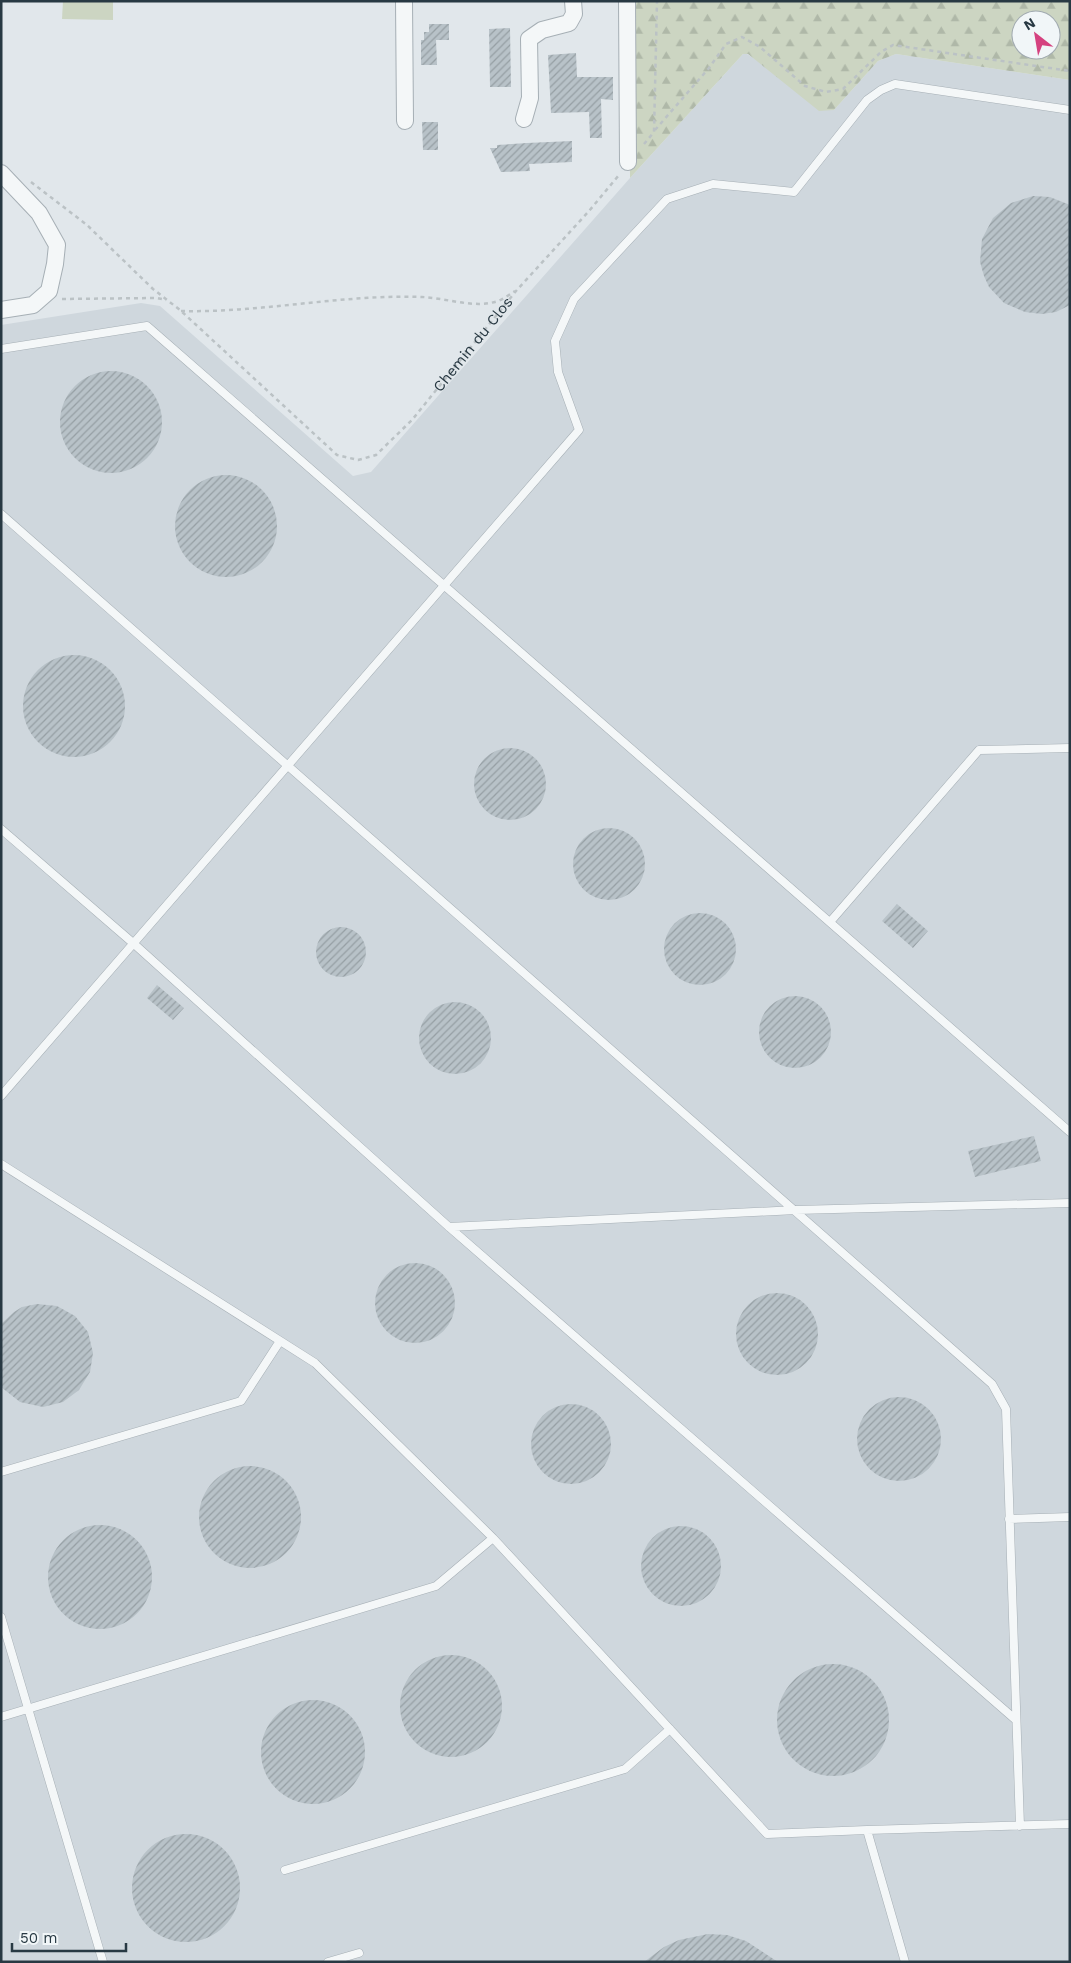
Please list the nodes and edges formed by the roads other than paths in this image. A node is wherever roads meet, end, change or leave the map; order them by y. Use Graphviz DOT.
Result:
graph roads {
  1 [pos="404,1"];
  2 [pos="573,1"];
  3 [pos="627,1"];
  4 [pos="1070,110"];
  5 [pos="524,119"];
  6 [pos="406,121"];
  7 [pos="628,162"];
  8 [pos="1,173"];
  9 [pos="1,310"];
  10 [pos="1,349"];
  11 [pos="1,514"];
  12 [pos="443,585"];
  13 [pos="1070,748"];
  14 [pos="287,765"];
  15 [pos="1,829"];
  16 [pos="830,922"];
  17 [pos="133,943"];
  18 [pos="1,1096"];
  19 [pos="1070,1132"];
  20 [pos="1,1164"];
  21 [pos="1070,1203"];
  22 [pos="796,1210"];
  23 [pos="449,1227"];
  24 [pos="280,1341"];
  25 [pos="1,1472"];
  26 [pos="1070,1517"];
  27 [pos="1010,1519"];
  28 [pos="493,1538"];
  29 [pos="1,1617"];
  30 [pos="28,1709"];
  31 [pos="1,1717"];
  32 [pos="1016,1720"];
  33 [pos="670,1729"];
  34 [pos="1070,1824"];
  35 [pos="1020,1826"];
  36 [pos="866,1830"];
  37 [pos="285,1870"];
  38 [pos="359,1953"];
  39 [pos="103,1962"];
  40 [pos="328,1962"];
  41 [pos="905,1962"];
  1 -- 6 [label="street"];
  2 -- 5 [label="street"];
  3 -- 7 [label="street"];
  4 -- 12 [label="lane"];
  8 -- 9 [label="street"];
  10 -- 12 [label="lane"];
  11 -- 14 [label="lane"];
  12 -- 14 [label="lane"];
  12 -- 16 [label="lane"];
  13 -- 16 [label="lane"];
  14 -- 17 [label="lane"];
  14 -- 22 [label="lane"];
  15 -- 17 [label="lane"];
  16 -- 19 [label="lane"];
  17 -- 18 [label="lane"];
  17 -- 23 [label="lane"];
  20 -- 24 [label="lane"];
  21 -- 22 [label="lane"];
  22 -- 23 [label="lane"];
  22 -- 27 [label="lane"];
  23 -- 32 [label="lane"];
  24 -- 25 [label="lane"];
  24 -- 28 [label="lane"];
  26 -- 27 [label="lane"];
  27 -- 32 [label="lane"];
  28 -- 30 [label="lane"];
  28 -- 33 [label="lane"];
  29 -- 30 [label="lane"];
  30 -- 31 [label="lane"];
  30 -- 39 [label="lane"];
  32 -- 35 [label="lane"];
  33 -- 36 [label="lane"];
  33 -- 37 [label="lane"];
  34 -- 35 [label="lane"];
  35 -- 36 [label="lane"];
  36 -- 41 [label="lane"];
  38 -- 40 [label="lane"];
}
